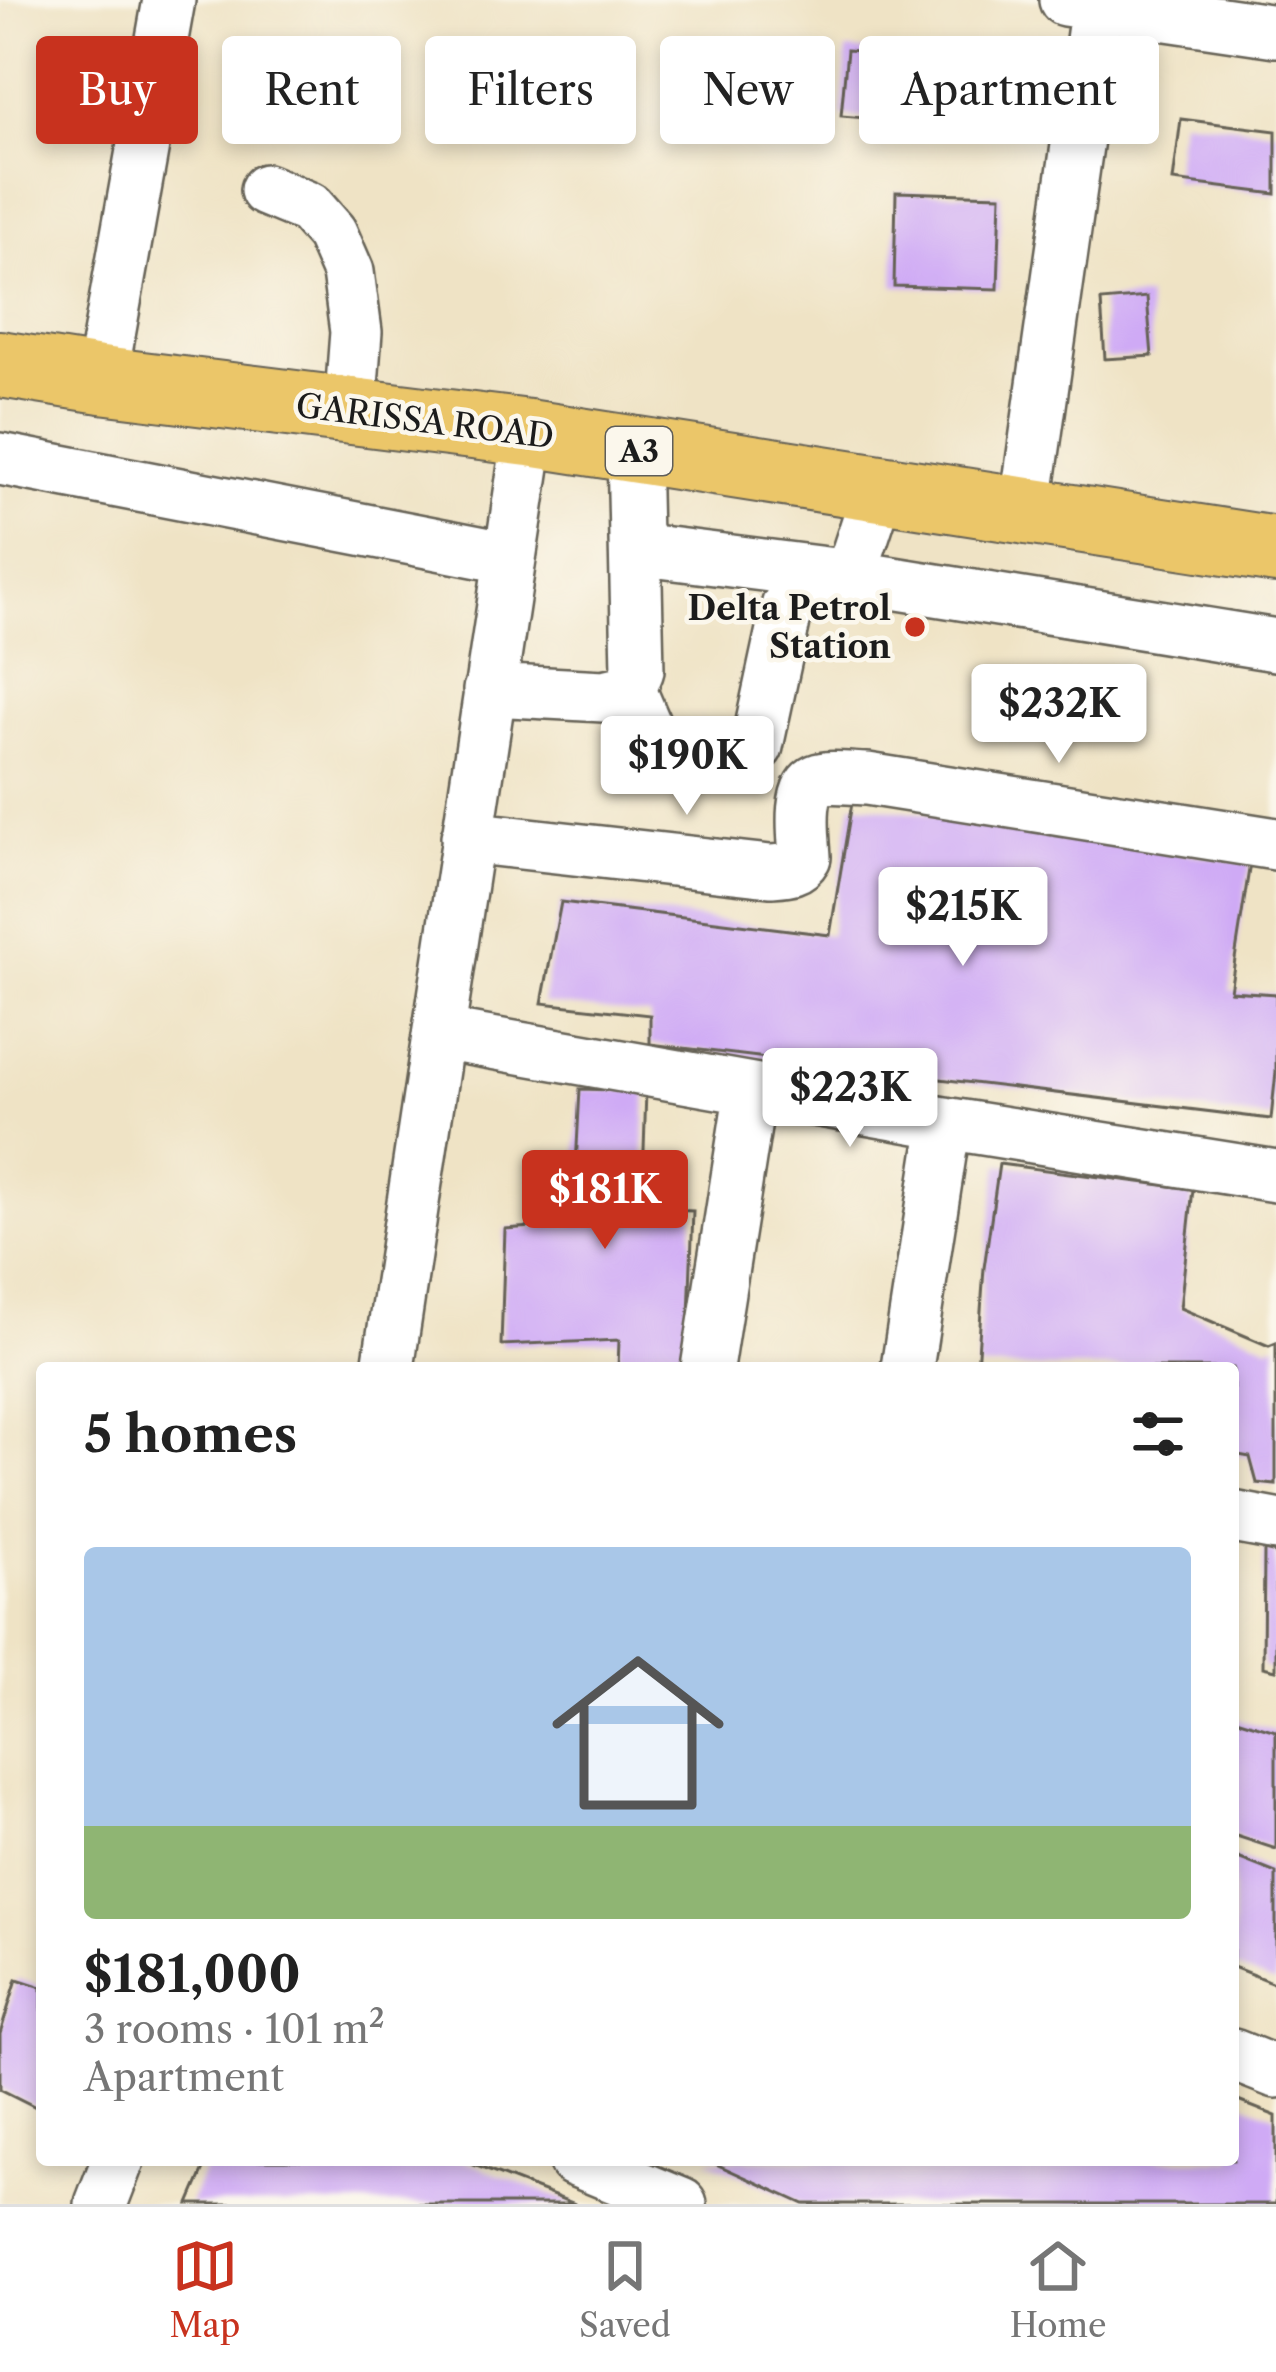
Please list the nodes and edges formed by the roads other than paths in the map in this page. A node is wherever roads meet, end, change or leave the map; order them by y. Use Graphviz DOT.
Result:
graph roads {
  1 [pos="169,0"];
  2 [pos="1080,2"];
  3 [pos="1276,31"];
  4 [pos="266,190"];
  5 [pos="0,364"];
  6 [pos="101,380"];
  7 [pos="350,411"];
  8 [pos="529,434"];
  9 [pos="634,450"];
  10 [pos="0,459"];
  11 [pos="879,488"];
  12 [pos="1025,511"];
  13 [pos="636,549"];
  14 [pos="1276,550"];
  15 [pos="510,558"];
  16 [pos="850,576"];
  17 [pos="1276,644"];
  18 [pos="489,690"];
  19 [pos="630,691"];
  20 [pos="467,837"];
  21 [pos="1276,844"];
  22 [pos="440,1034"];
  23 [pos="751,1089"];
  24 [pos="946,1123"];
  25 [pos="1276,1176"];
  26 [pos="389,1362"];
  27 [pos="708,1362"];
  28 [pos="908,1362"];
  29 [pos="1239,1518"];
  30 [pos="1276,1525"];
  31 [pos="1239,2057"];
  32 [pos="1276,2072"];
  33 [pos="116,2166"];
  34 [pos="596,2166"];
  35 [pos="672,2187"];
  36 [pos="100,2204"];
  1 -- 6 [label="street"];
  2 -- 3 [label="street"];
  2 -- 12 [label="street"];
  4 -- 7 [label="street"];
  5 -- 6 [label="highway, GARISSA ROAD / A3"];
  6 -- 7 [label="highway, GARISSA ROAD / A3"];
  7 -- 8 [label="highway, GARISSA ROAD / A3"];
  8 -- 9 [label="highway, GARISSA ROAD / A3"];
  8 -- 15 [label="street"];
  9 -- 11 [label="highway, GARISSA ROAD / A3"];
  9 -- 13 [label="street"];
  10 -- 15 [label="street"];
  11 -- 12 [label="highway, GARISSA ROAD / A3"];
  11 -- 16 [label="street"];
  12 -- 14 [label="highway, GARISSA ROAD / A3"];
  13 -- 16 [label="street"];
  13 -- 19 [label="street"];
  15 -- 18 [label="street"];
  16 -- 17 [label="street"];
  16 -- 19 [label="street"];
  18 -- 19 [label="street"];
  18 -- 20 [label="street"];
  20 -- 21 [label="street"];
  20 -- 22 [label="street"];
  22 -- 23 [label="street"];
  22 -- 26 [label="street"];
  23 -- 24 [label="street"];
  23 -- 27 [label="street"];
  24 -- 25 [label="street"];
  24 -- 28 [label="street"];
  29 -- 30 [label="street"];
  31 -- 32 [label="street"];
  33 -- 36 [label="street"];
  34 -- 35 [label="street"];
}
